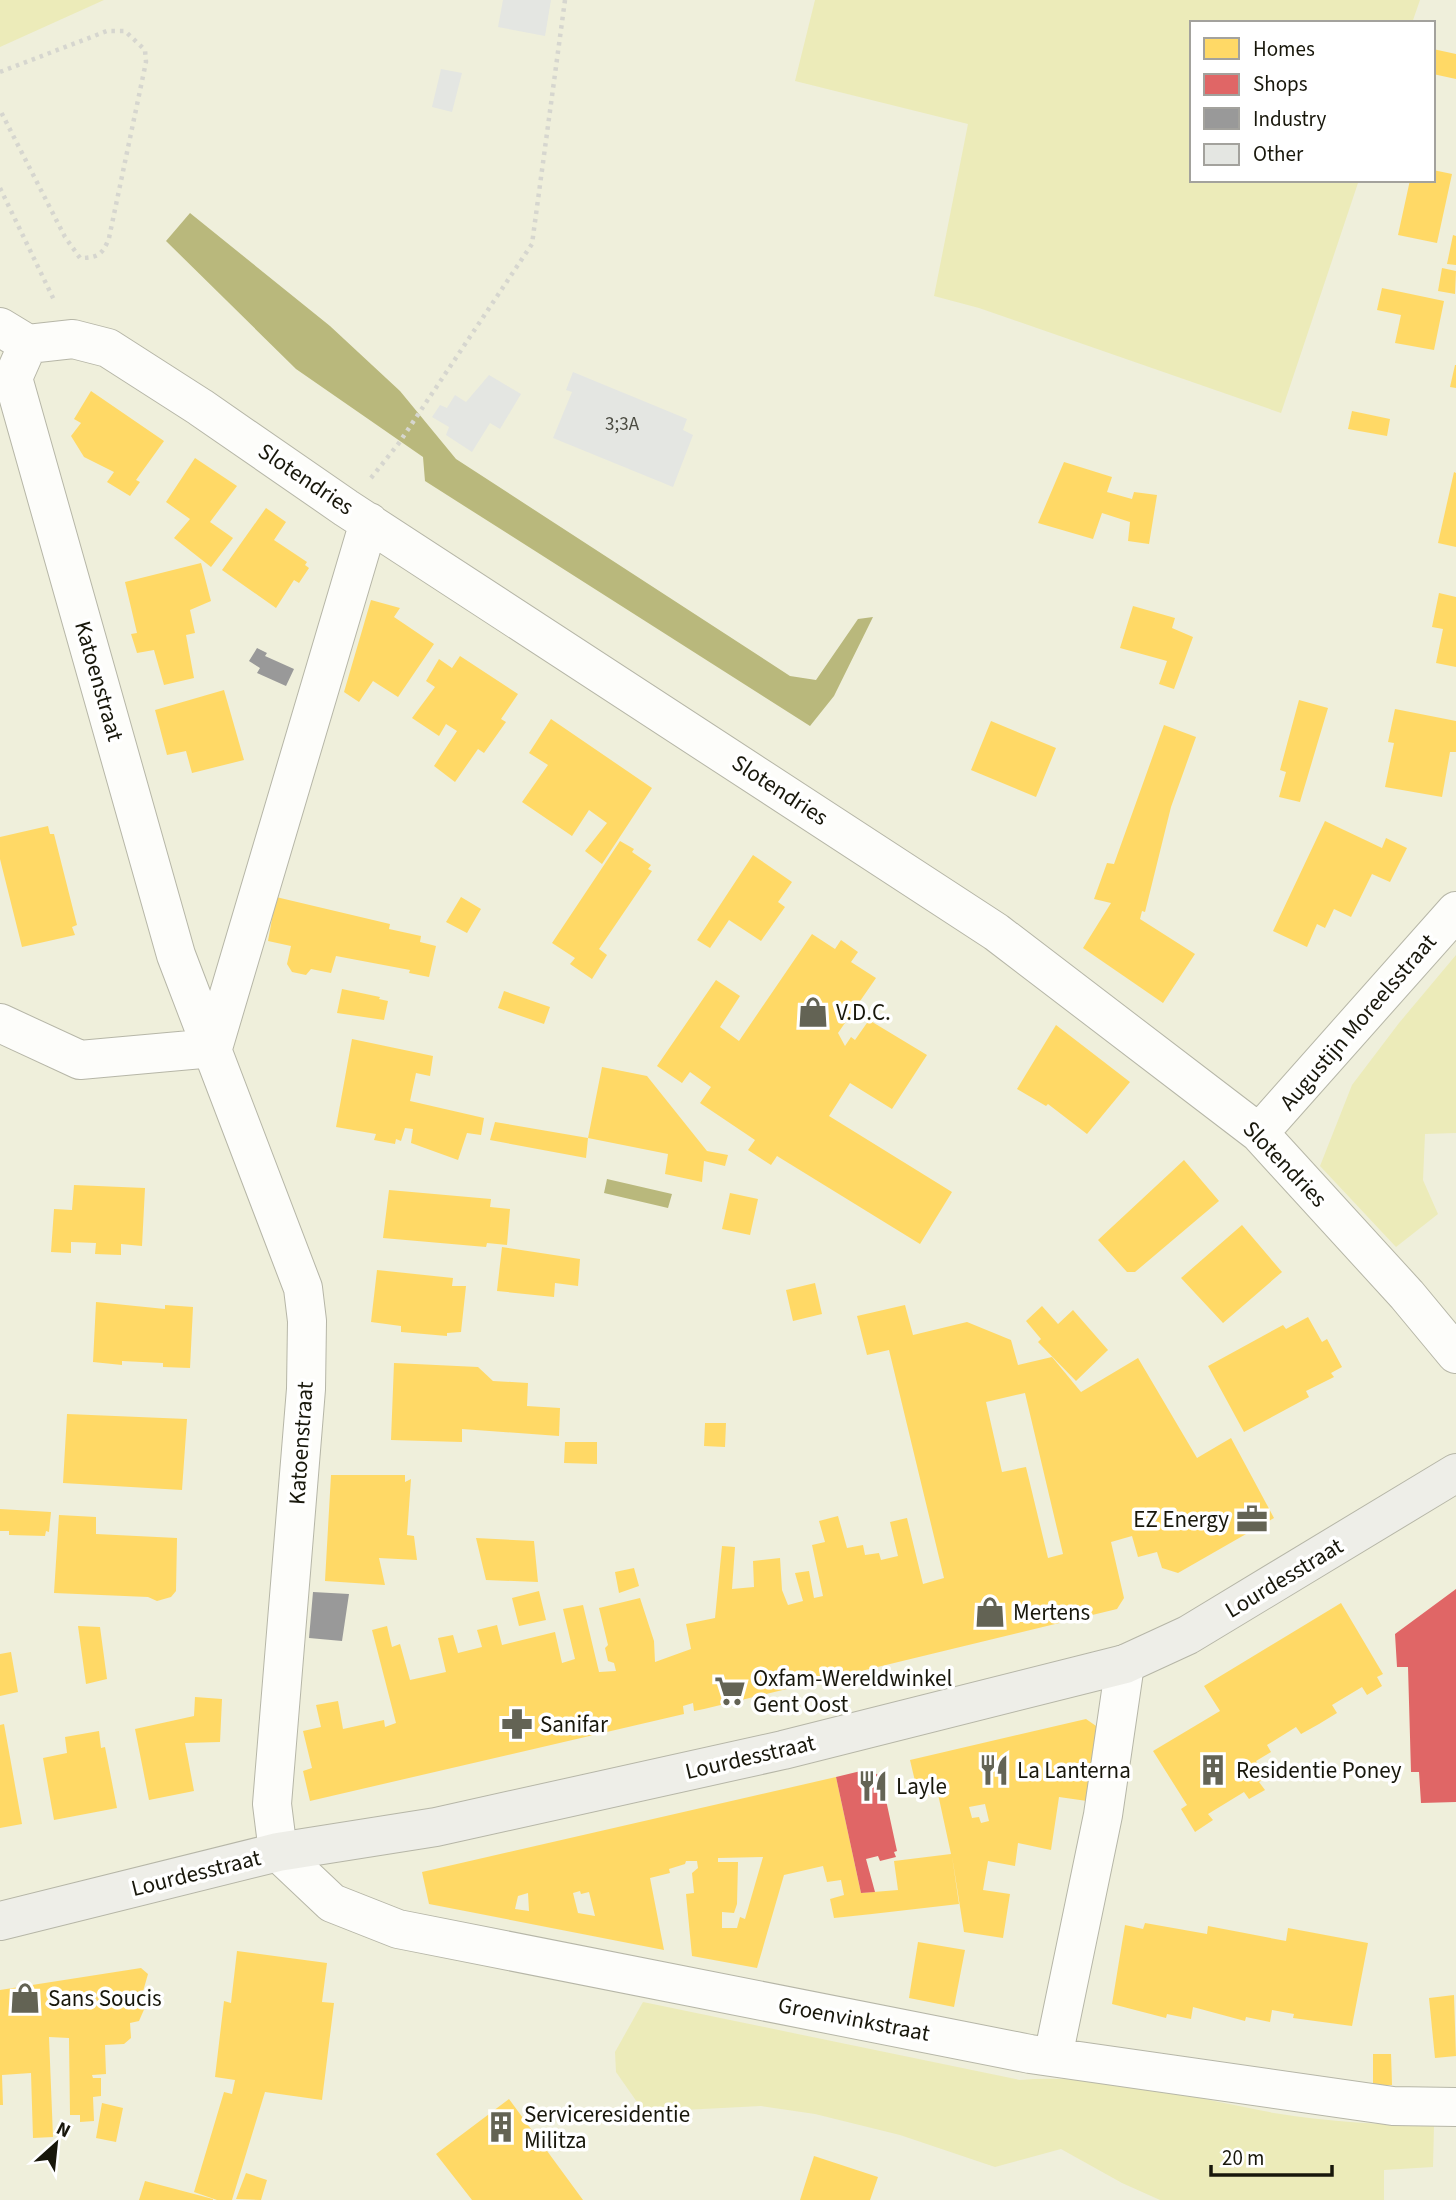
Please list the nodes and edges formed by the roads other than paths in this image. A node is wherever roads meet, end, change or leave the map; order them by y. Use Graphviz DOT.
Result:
graph roads {
  1 [pos="14,336"];
  2 [pos="369,522"];
  3 [pos="1456,911"];
  4 [pos="0,1023"];
  5 [pos="213,1048"];
  6 [pos="1259,1133"];
  7 [pos="1456,1354"];
  8 [pos="1456,1474"];
  9 [pos="1125,1664"];
  10 [pos="278,1852"];
  11 [pos="0,1921"];
  12 [pos="1053,2057"];
  13 [pos="1456,2108"];
  1 -- 2 [label="street, Slotendries"];
  1 -- 5 [label="street, Katoenstraat"];
  2 -- 5 [label="street"];
  2 -- 6 [label="street, Slotendries"];
  3 -- 6 [label="street, Augustijn Moreelsstraat"];
  4 -- 5 [label="street"];
  5 -- 10 [label="street, Katoenstraat"];
  6 -- 7 [label="street, Slotendries"];
  8 -- 9 [label="street, Lourdesstraat"];
  9 -- 10 [label="street, Lourdesstraat"];
  9 -- 12 [label="street"];
  10 -- 11 [label="street, Lourdesstraat"];
  10 -- 12 [label="street, Groenvinkstraat"];
  12 -- 13 [label="street, Groenvinkstraat"];
}
